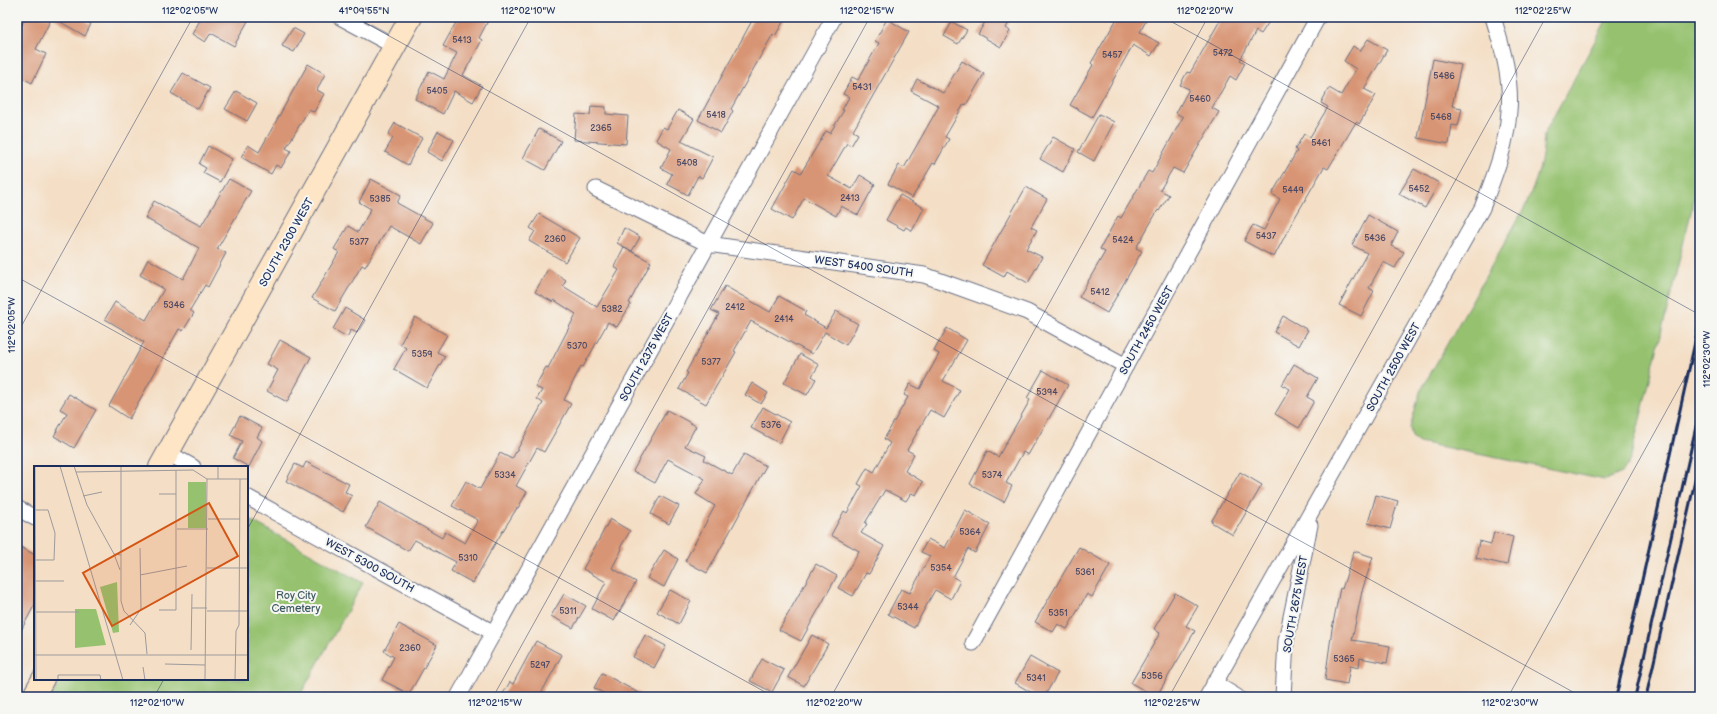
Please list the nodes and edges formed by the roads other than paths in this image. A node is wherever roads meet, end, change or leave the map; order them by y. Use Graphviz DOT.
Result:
graph roads {
  1 [pos="340,17"];
  2 [pos="411,17"];
  3 [pos="834,17"];
  4 [pos="1318,17"];
  5 [pos="1493,17"];
  6 [pos="394,46"];
  7 [pos="596,189"];
  8 [pos="708,244"];
  9 [pos="1126,366"];
  10 [pos="164,460"];
  11 [pos="189,466"];
  12 [pos="248,498"];
  13 [pos="17,508"];
  14 [pos="1313,511"];
  15 [pos="34,517"];
  16 [pos="494,633"];
  17 [pos="973,643"];
  18 [pos="42,680"];
  19 [pos="1214,683"];
  20 [pos="33,697"];
  21 [pos="458,697"];
  22 [pos="1207,697"];
  23 [pos="1237,697"];
  24 [pos="1283,697"];
  1 -- 6 [label="street"];
  2 -- 6 [label="street, SOUTH 2300 WEST"];
  3 -- 8 [label="street, SOUTH 2375 WEST"];
  4 -- 9 [label="street, SOUTH 2450 WEST"];
  5 -- 14 [label="street, SOUTH 2500 WEST"];
  6 -- 10 [label="street, SOUTH 2300 WEST"];
  7 -- 8 [label="street, WEST 5400 SOUTH"];
  8 -- 9 [label="street, WEST 5400 SOUTH"];
  8 -- 16 [label="street, SOUTH 2375 WEST"];
  9 -- 17 [label="street, SOUTH 2450 WEST"];
  10 -- 11 [label="street"];
  12 -- 16 [label="street, WEST 5300 SOUTH"];
  13 -- 15 [label="street"];
  14 -- 19 [label="street, SOUTH 2500 WEST"];
  14 -- 24 [label="street, SOUTH 2675 WEST"];
  16 -- 21 [label="street, SOUTH 2375 WEST"];
  18 -- 20 [label="street"];
  19 -- 22 [label="street, SOUTH 2500 WEST"];
  19 -- 23 [label="street"];
}
